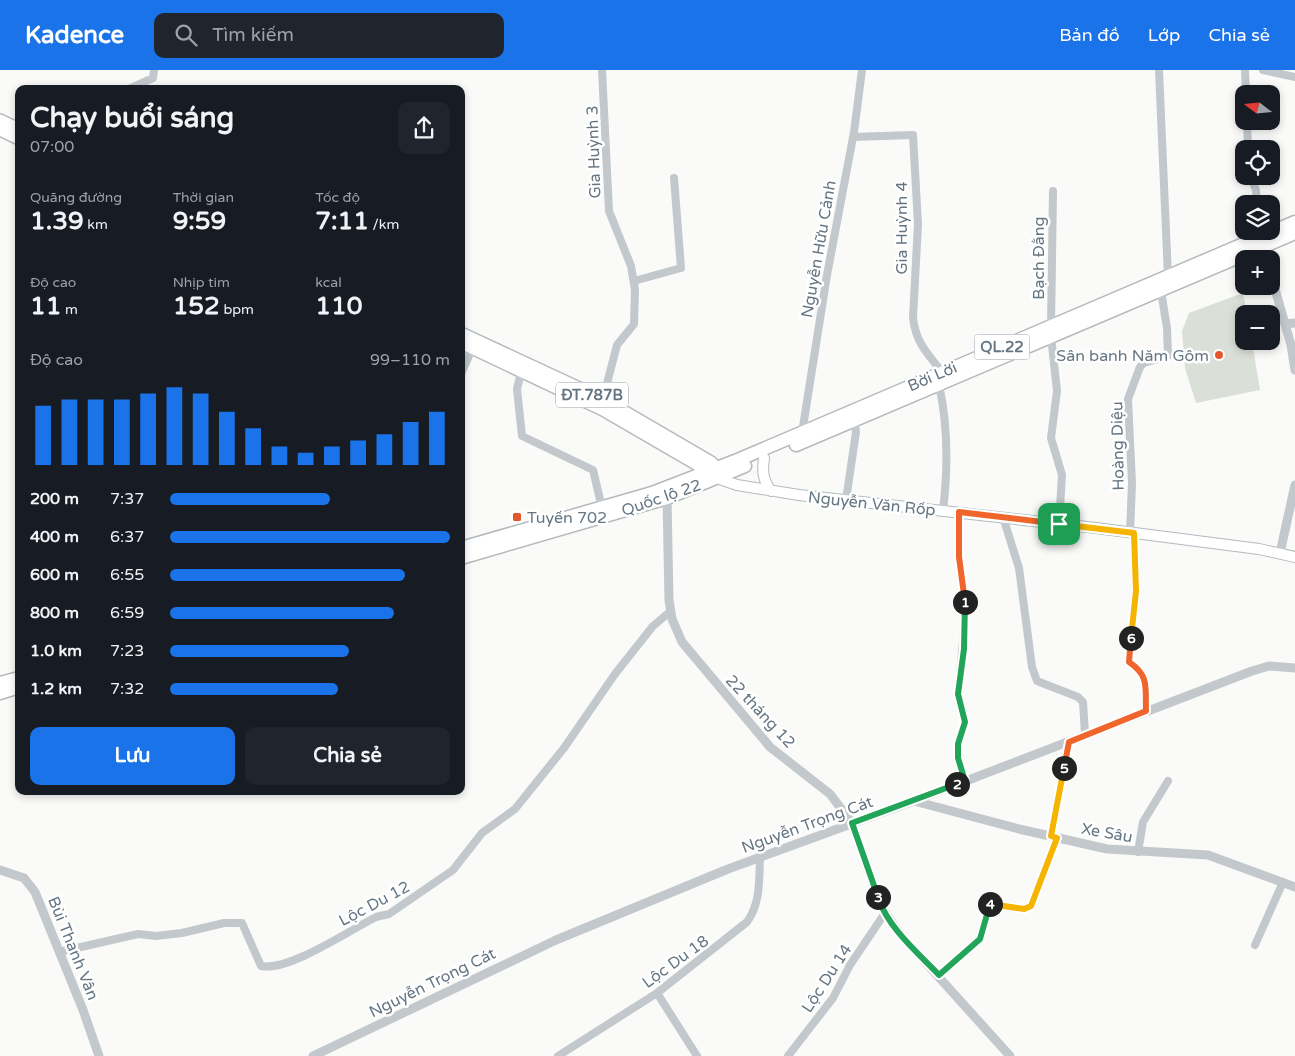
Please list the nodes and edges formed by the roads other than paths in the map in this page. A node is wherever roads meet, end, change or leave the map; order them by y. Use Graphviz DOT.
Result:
graph roads {
  1 [pos="154,70"];
  2 [pos="602,70"];
  3 [pos="862,70"];
  4 [pos="1159,70"];
  5 [pos="1245,70"];
  6 [pos="1263,70"];
  7 [pos="1295,77"];
  8 [pos="138,85"];
  9 [pos="1246,85"];
  10 [pos="0,120"];
  11 [pos="15,127"];
  12 [pos="0,130"];
  13 [pos="15,137"];
  14 [pos="853,137"];
  15 [pos="674,178"];
  16 [pos="1052,191"];
  17 [pos="1295,222"];
  18 [pos="1295,233"];
  19 [pos="1262,244"];
  20 [pos="1168,277"];
  21 [pos="634,281"];
  22 [pos="1161,291"];
  23 [pos="1277,295"];
  24 [pos="1295,323"];
  25 [pos="1285,324"];
  26 [pos="1051,331"];
  27 [pos="465,335"];
  28 [pos="465,346"];
  29 [pos="472,349"];
  30 [pos="465,365"];
  31 [pos="1295,370"];
  32 [pos="521,372"];
  33 [pos="942,372"];
  34 [pos="939,385"];
  35 [pos="602,400"];
  36 [pos="854,420"];
  37 [pos="802,433"];
  38 [pos="764,458"];
  39 [pos="714,472"];
  40 [pos="1295,485"];
  41 [pos="771,491"];
  42 [pos="666,493"];
  43 [pos="846,500"];
  44 [pos="602,508"];
  45 [pos="943,510"];
  46 [pos="959,512"];
  47 [pos="1003,517"];
  48 [pos="1059,524"];
  49 [pos="1132,533"];
  50 [pos="465,546"];
  51 [pos="1280,553"];
  52 [pos="465,557"];
  53 [pos="1295,557"];
  54 [pos="671,611"];
  55 [pos="1295,668"];
  56 [pos="15,679"];
  57 [pos="0,683"];
  58 [pos="15,688"];
  59 [pos="0,693"];
  60 [pos="1146,711"];
  61 [pos="1085,734"];
  62 [pos="1069,742"];
  63 [pos="965,781"];
  64 [pos="1168,781"];
  65 [pos="914,801"];
  66 [pos="852,823"];
  67 [pos="1054,837"];
  68 [pos="1138,852"];
  69 [pos="760,856"];
  70 [pos="0,870"];
  71 [pos="1284,882"];
  72 [pos="1295,887"];
  73 [pos="885,913"];
  74 [pos="1256,945"];
  75 [pos="59,952"];
  76 [pos="939,975"];
  77 [pos="657,993"];
  78 [pos="99,1056"];
  79 [pos="313,1056"];
  80 [pos="558,1056"];
  81 [pos="697,1056"];
  82 [pos="788,1056"];
  83 [pos="1010,1056"];
  1 -- 8 [label="street"];
  2 -- 21 [label="street, Gia Huỳnh 3"];
  3 -- 14 [label="street, Nguyễn Hữu Cảnh"];
  4 -- 20 [label="street"];
  5 -- 9 [label="street"];
  6 -- 7 [label="street"];
  10 -- 11 [label="main road"];
  12 -- 13 [label="main road"];
  14 -- 33 [label="street, Gia Huỳnh 4"];
  14 -- 37 [label="street, Nguyễn Hữu Cảnh"];
  15 -- 21 [label="street"];
  16 -- 26 [label="street, Bạch Đằng"];
  17 -- 19 [label="highway, Bời Lời / QL.22"];
  18 -- 19 [label="highway, Bời Lời / QL.22"];
  19 -- 20 [label="highway, Bời Lời / QL.22"];
  19 -- 22 [label="highway, Bời Lời / QL.22"];
  20 -- 26 [label="highway, Bời Lời / QL.22"];
  21 -- 35 [label="street, Gia Huỳnh 3"];
  22 -- 26 [label="highway, Bời Lời / QL.22"];
  22 -- 49 [label="street, Hoàng Diệu"];
  23 -- 25 [label="street"];
  24 -- 25 [label="street"];
  25 -- 31 [label="street"];
  26 -- 33 [label="highway, Bời Lời / QL.22"];
  26 -- 34 [label="highway, Bời Lời / QL.22"];
  26 -- 48 [label="street, Bạch Đằng"];
  27 -- 35 [label="main road, ĐT.787B"];
  28 -- 29 [label="main road, ĐT.787B"];
  29 -- 30 [label="street"];
  29 -- 32 [label="main road, ĐT.787B"];
  32 -- 39 [label="main road, ĐT.787B"];
  32 -- 44 [label="street"];
  33 -- 37 [label="highway, Bời Lời / QL.22"];
  34 -- 36 [label="highway, Bời Lời / QL.22"];
  34 -- 45 [label="street"];
  35 -- 39 [label="main road, ĐT.787B"];
  36 -- 38 [label="highway, Bời Lời / QL.22"];
  36 -- 43 [label="street"];
  37 -- 39 [label="highway, Bời Lời / QL.22"];
  38 -- 39 [label="highway, Bời Lời / QL.22"];
  38 -- 41 [label="main road"];
  39 -- 41 [label="main road, Nguyễn Văn Rốp"];
  39 -- 42 [label="highway, Quốc lộ 22 / QL.22"];
  40 -- 51 [label="street"];
  41 -- 43 [label="main road, Nguyễn Văn Rốp"];
  42 -- 44 [label="highway, QL.22"];
  42 -- 52 [label="highway, Quốc lộ 22 / QL.22"];
  42 -- 54 [label="street, 22 tháng 12"];
  43 -- 45 [label="main road, Nguyễn Văn Rốp"];
  44 -- 50 [label="highway, QL.22"];
  45 -- 46 [label="main road, Nguyễn Văn Rốp"];
  46 -- 47 [label="main road, Nguyễn Văn Rốp"];
  46 -- 63 [label="street"];
  47 -- 48 [label="main road, Nguyễn Văn Rốp"];
  47 -- 61 [label="street"];
  48 -- 49 [label="main road, Nguyễn Văn Rốp"];
  49 -- 51 [label="main road, Nguyễn Văn Rốp"];
  49 -- 60 [label="street, Hoàng Diệu"];
  51 -- 53 [label="main road, Nguyễn Văn Rốp"];
  54 -- 66 [label="street, 22 tháng 12"];
  54 -- 75 [label="street, Lộc Du 12"];
  55 -- 60 [label="street, Nguyễn Trọng Cát"];
  56 -- 57 [label="highway"];
  58 -- 59 [label="highway"];
  60 -- 61 [label="street, Nguyễn Trọng Cát"];
  61 -- 62 [label="street, Nguyễn Trọng Cát"];
  62 -- 63 [label="street, Nguyễn Trọng Cát"];
  62 -- 67 [label="street"];
  63 -- 65 [label="street, Nguyễn Trọng Cát"];
  64 -- 68 [label="street"];
  65 -- 66 [label="street, Nguyễn Trọng Cát"];
  65 -- 67 [label="street, Xe Sâu"];
  66 -- 69 [label="street, Nguyễn Trọng Cát"];
  66 -- 73 [label="street, 22 tháng 12"];
  67 -- 68 [label="street, Xe Sâu"];
  67 -- 76 [label="street"];
  68 -- 71 [label="street, Xe Sâu"];
  69 -- 77 [label="street, Lộc Du 18"];
  69 -- 79 [label="street, Nguyễn Trọng Cát"];
  70 -- 75 [label="street, Bùi Thanh Vân"];
  71 -- 72 [label="street, Xe Sâu"];
  71 -- 74 [label="street"];
  73 -- 76 [label="street, 22 tháng 12"];
  73 -- 82 [label="street, Lộc Du 14"];
  75 -- 78 [label="street, Bùi Thanh Vân"];
  76 -- 83 [label="street, 22 tháng 12"];
  77 -- 80 [label="street, Lộc Du 18"];
  77 -- 81 [label="street"];
}
